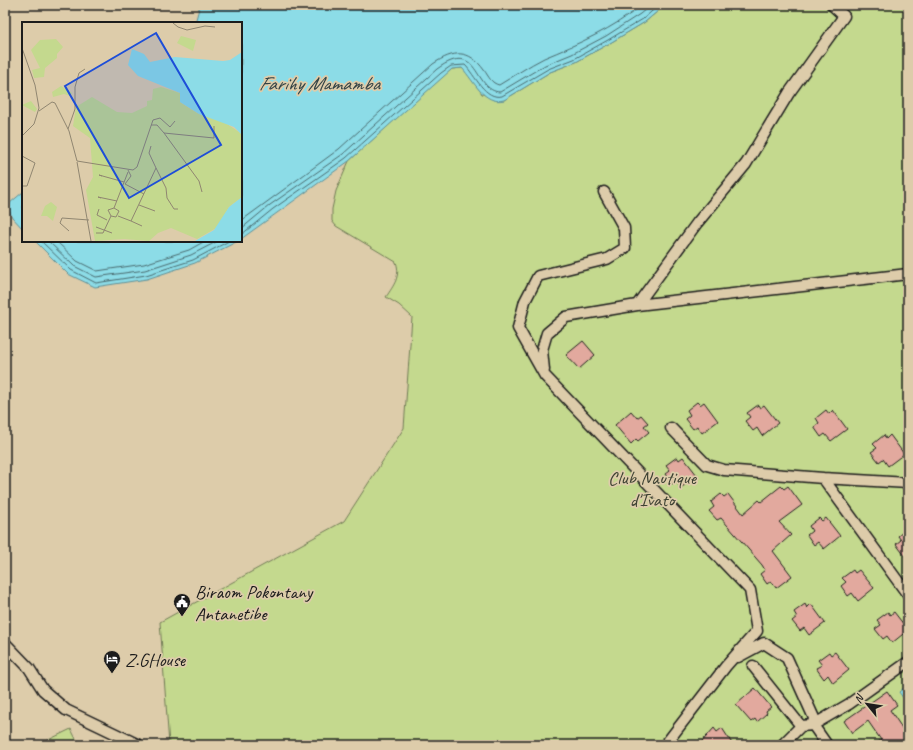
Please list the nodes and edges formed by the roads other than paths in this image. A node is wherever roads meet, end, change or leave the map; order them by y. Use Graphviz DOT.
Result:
graph roads {
  1 [pos="832,5"];
  2 [pos="604,192"];
  3 [pos="908,274"];
  4 [pos="637,306"];
  5 [pos="545,376"];
  6 [pos="672,428"];
  7 [pos="823,478"];
  8 [pos="908,483"];
  9 [pos="908,595"];
  10 [pos="5,643"];
  11 [pos="730,662"];
  12 [pos="908,662"];
  13 [pos="753,666"];
  14 [pos="813,725"];
  15 [pos="802,726"];
  16 [pos="139,745"];
  17 [pos="665,745"];
  18 [pos="782,745"];
  19 [pos="827,745"];
  1 -- 4 [label="street"];
  2 -- 5 [label="street"];
  3 -- 4 [label="street"];
  4 -- 5 [label="street"];
  5 -- 11 [label="street"];
  6 -- 7 [label="street"];
  7 -- 8 [label="street"];
  7 -- 9 [label="street"];
  10 -- 16 [label="street"];
  11 -- 14 [label="street"];
  11 -- 17 [label="street"];
  12 -- 14 [label="street"];
  13 -- 15 [label="street"];
  14 -- 15 [label="street"];
  14 -- 19 [label="street"];
  15 -- 18 [label="street"];
}
